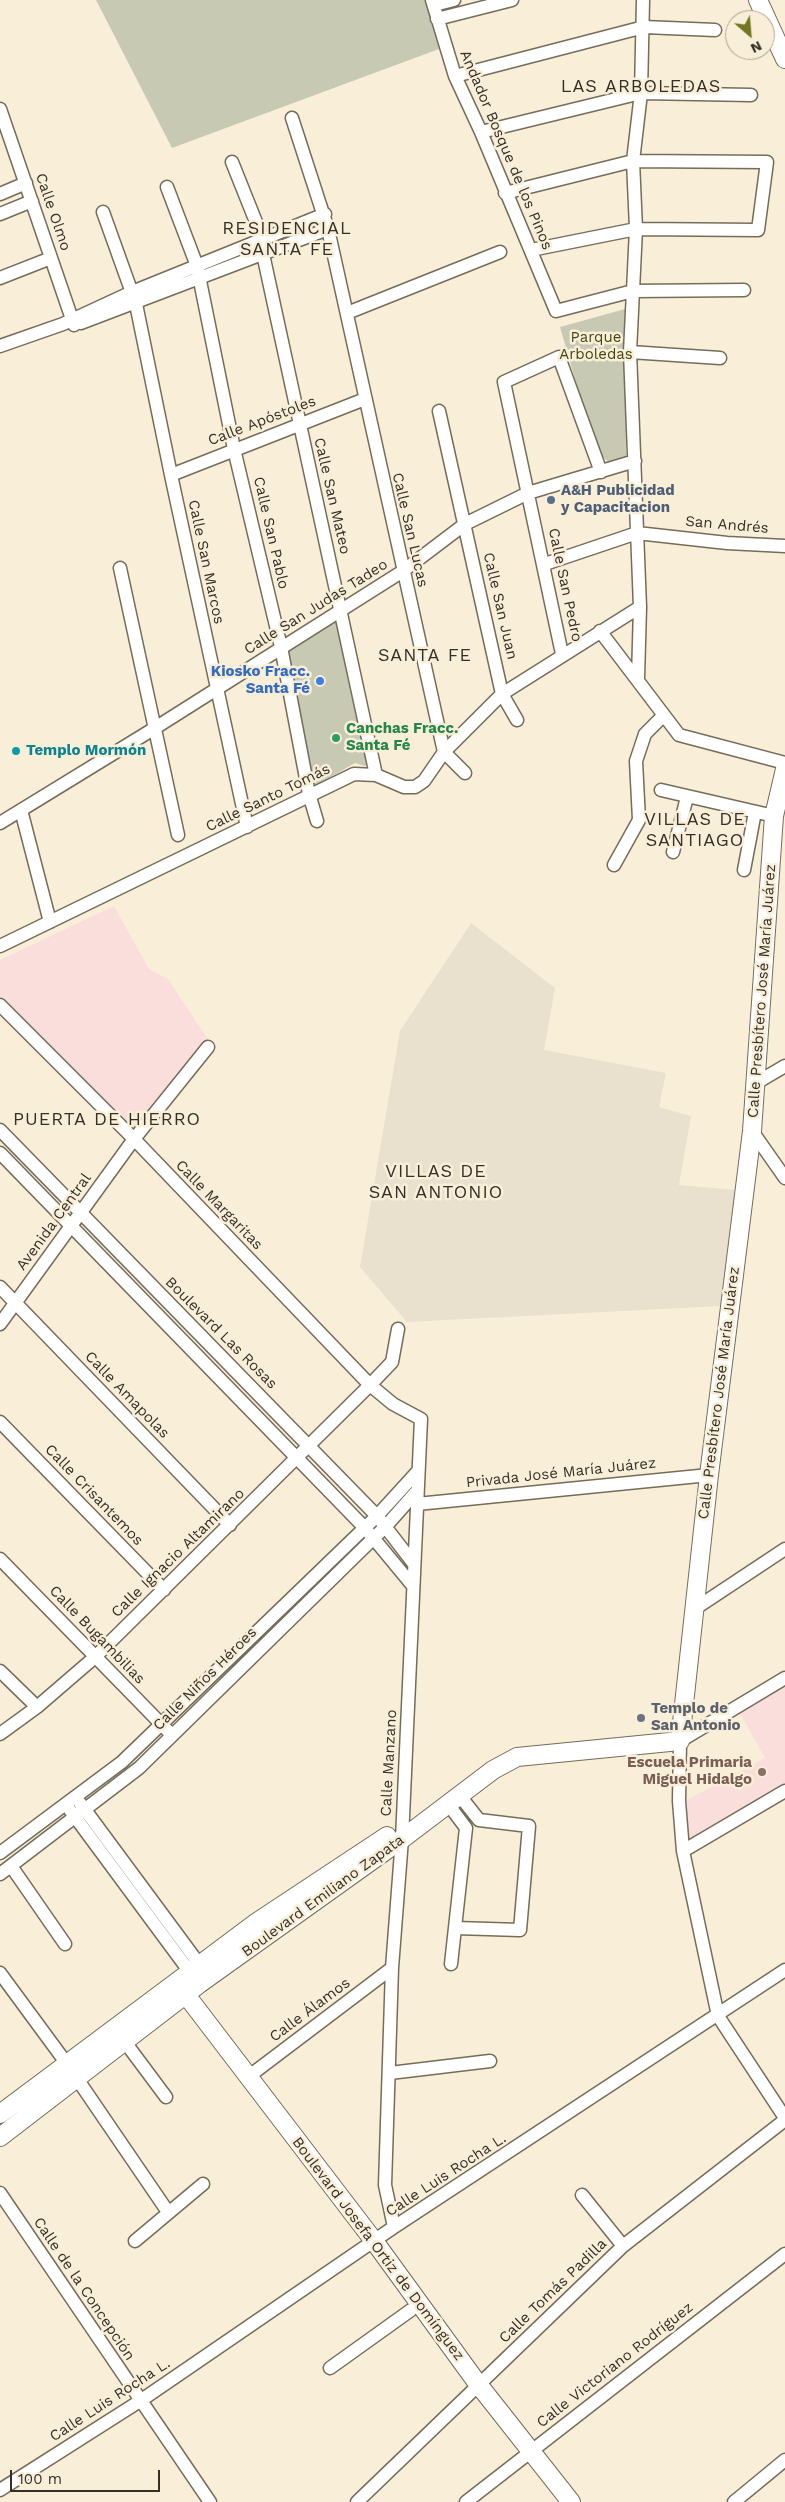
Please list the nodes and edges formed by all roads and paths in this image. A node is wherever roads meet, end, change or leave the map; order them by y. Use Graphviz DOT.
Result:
graph roads {
  1 [pos="454,0"];
  2 [pos="512,0"];
  3 [pos="643,0"];
  4 [pos="758,0"];
  5 [pos="433,3"];
  6 [pos="437,19"];
  7 [pos="644,27"];
  8 [pos="716,30"];
  9 [pos="785,59"];
  10 [pos="455,76"];
  11 [pos="641,93"];
  12 [pos="751,95"];
  13 [pos="0,112"];
  14 [pos="292,118"];
  15 [pos="3,128"];
  16 [pos="481,132"];
  17 [pos="633,161"];
  18 [pos="232,162"];
  19 [pos="26,183"];
  20 [pos="167,188"];
  21 [pos="505,193"];
  22 [pos="0,194"];
  23 [pos="32,200"];
  24 [pos="103,212"];
  25 [pos="0,214"];
  26 [pos="325,214"];
  27 [pos="328,229"];
  28 [pos="636,229"];
  29 [pos="262,237"];
  30 [pos="531,250"];
  31 [pos="500,252"];
  32 [pos="263,254"];
  33 [pos="51,258"];
  34 [pos="197,266"];
  35 [pos="0,278"];
  36 [pos="199,280"];
  37 [pos="744,290"];
  38 [pos="633,291"];
  39 [pos="134,298"];
  40 [pos="347,313"];
  41 [pos="70,323"];
  42 [pos="0,346"];
  43 [pos="630,352"];
  44 [pos="720,358"];
  45 [pos="365,400"];
  46 [pos="439,411"];
  47 [pos="299,424"];
  48 [pos="234,449"];
  49 [pos="635,461"];
  50 [pos="601,472"];
  51 [pos="171,475"];
  52 [pos="528,493"];
  53 [pos="465,524"];
  54 [pos="637,533"];
  55 [pos="785,546"];
  56 [pos="545,564"];
  57 [pos="120,568"];
  58 [pos="403,571"];
  59 [pos="640,607"];
  60 [pos="342,610"];
  61 [pos="600,631"];
  62 [pos="281,647"];
  63 [pos="562,654"];
  64 [pos="638,678"];
  65 [pos="216,689"];
  66 [pos="502,694"];
  67 [pos="664,715"];
  68 [pos="517,720"];
  69 [pos="155,728"];
  70 [pos="444,752"];
  71 [pos="785,763"];
  72 [pos="785,769"];
  73 [pos="465,773"];
  74 [pos="785,773"];
  75 [pos="376,775"];
  76 [pos="661,790"];
  77 [pos="309,794"];
  78 [pos="687,797"];
  79 [pos="21,810"];
  80 [pos="755,812"];
  81 [pos="774,816"];
  82 [pos="317,821"];
  83 [pos="0,823"];
  84 [pos="248,827"];
  85 [pos="178,835"];
  86 [pos="673,852"];
  87 [pos="614,865"];
  88 [pos="744,870"];
  89 [pos="50,922"];
  90 [pos="0,946"];
  91 [pos="0,1005"];
  92 [pos="208,1047"];
  93 [pos="785,1066"];
  94 [pos="756,1083"];
  95 [pos="0,1130"];
  96 [pos="752,1131"];
  97 [pos="134,1139"];
  98 [pos="0,1152"];
  99 [pos="785,1178"];
  100 [pos="80,1214"];
  101 [pos="71,1227"];
  102 [pos="0,1287"];
  103 [pos="15,1303"];
  104 [pos="0,1324"];
  105 [pos="398,1329"];
  106 [pos="370,1385"];
  107 [pos="421,1419"];
  108 [pos="0,1422"];
  109 [pos="309,1446"];
  110 [pos="296,1458"];
  111 [pos="418,1472"];
  112 [pos="709,1475"];
  113 [pos="417,1497"];
  114 [pos="377,1516"];
  115 [pos="230,1525"];
  116 [pos="386,1526"];
  117 [pos="369,1533"];
  118 [pos="785,1549"];
  119 [pos="0,1558"];
  120 [pos="414,1564"];
  121 [pos="413,1586"];
  122 [pos="164,1590"];
  123 [pos="693,1610"];
  124 [pos="95,1657"];
  125 [pos="0,1671"];
  126 [pos="785,1678"];
  127 [pos="37,1707"];
  128 [pos="167,1729"];
  129 [pos="0,1734"];
  130 [pos="680,1736"];
  131 [pos="785,1791"];
  132 [pos="71,1800"];
  133 [pos="454,1800"];
  134 [pos="80,1813"];
  135 [pos="479,1820"];
  136 [pos="466,1828"];
  137 [pos="402,1832"];
  138 [pos="683,1851"];
  139 [pos="0,1853"];
  140 [pos="11,1866"];
  141 [pos="0,1874"];
  142 [pos="456,1928"];
  143 [pos="65,1944"];
  144 [pos="451,1964"];
  145 [pos="392,1968"];
  146 [pos="785,1970"];
  147 [pos="0,1973"];
  148 [pos="188,1983"];
  149 [pos="718,2016"];
  150 [pos="125,2042"];
  151 [pos="490,2061"];
  152 [pos="71,2071"];
  153 [pos="390,2073"];
  154 [pos="248,2077"];
  155 [pos="166,2097"];
  156 [pos="0,2114"];
  157 [pos="785,2119"];
  158 [pos="0,2137"];
  159 [pos="203,2184"];
  160 [pos="0,2193"];
  161 [pos="582,2195"];
  162 [pos="168,2212"];
  163 [pos="394,2228"];
  164 [pos="135,2241"];
  165 [pos="369,2245"];
  166 [pos="623,2246"];
  167 [pos="785,2254"];
  168 [pos="411,2310"];
  169 [pos="330,2368"];
  170 [pos="474,2388"];
  171 [pos="140,2401"];
  172 [pos="526,2455"];
  173 [pos="785,2460"];
  174 [pos="0,2490"];
  175 [pos="210,2502"];
  176 [pos="357,2502"];
  177 [pos="466,2502"];
  178 [pos="556,2502"];
  179 [pos="571,2502"];
  180 [pos="734,2502"];
  1 -- 5 [label="street"];
  2 -- 6 [label="street"];
  3 -- 7 [label="street"];
  4 -- 9 [label="street"];
  5 -- 6 [label="street, Andador Bosque de los Pinos"];
  6 -- 10 [label="street, Andador Bosque de los Pinos"];
  7 -- 8 [label="street"];
  7 -- 10 [label="street"];
  7 -- 11 [label="street"];
  10 -- 16 [label="street, Andador Bosque de los Pinos"];
  11 -- 12 [label="street"];
  11 -- 16 [label="street"];
  11 -- 17 [label="street"];
  13 -- 15 [label="street, Calle Olmo"];
  14 -- 26 [label="street, Calle San Lucas"];
  15 -- 19 [label="street, Calle Olmo"];
  16 -- 21 [label="street, Andador Bosque de los Pinos"];
  17 -- 21 [label="street"];
  17 -- 28 [label="street"];
  17 -- 28 [label="street"];
  18 -- 29 [label="street, Calle San Mateo"];
  19 -- 22 [label="street"];
  19 -- 23 [label="street, Calle Olmo"];
  20 -- 34 [label="street, Calle San Pablo"];
  21 -- 30 [label="street, Andador Bosque de los Pinos"];
  23 -- 25 [label="street"];
  23 -- 33 [label="street, Calle Olmo"];
  24 -- 39 [label="street, Calle San Marcos"];
  26 -- 27 [label="street, Calle San Lucas"];
  26 -- 29 [label="street"];
  27 -- 32 [label="street"];
  27 -- 40 [label="street, Calle San Lucas"];
  28 -- 30 [label="street"];
  28 -- 38 [label="street"];
  29 -- 32 [label="street, Calle San Mateo"];
  29 -- 34 [label="street"];
  30 -- 38 [label="street, Andador Bosque de los Pinos"];
  31 -- 40 [label="street"];
  32 -- 36 [label="street"];
  32 -- 47 [label="street, Calle San Mateo"];
  33 -- 35 [label="street"];
  33 -- 41 [label="street, Calle Olmo"];
  34 -- 36 [label="street, Calle San Pablo"];
  34 -- 39 [label="street"];
  36 -- 39 [label="street"];
  36 -- 48 [label="street, Calle San Pablo"];
  37 -- 38 [label="street"];
  38 -- 43 [label="street"];
  39 -- 41 [label="street"];
  39 -- 51 [label="street, Calle San Marcos"];
  40 -- 45 [label="street, Calle San Lucas"];
  41 -- 42 [label="street"];
  43 -- 44 [label="street"];
  43 -- 49 [label="street"];
  45 -- 47 [label="street, Calle Apóstoles"];
  45 -- 58 [label="street, Calle San Lucas"];
  46 -- 53 [label="street, Calle San Juan"];
  47 -- 48 [label="street, Calle Apóstoles"];
  47 -- 60 [label="street, Calle San Mateo"];
  48 -- 51 [label="street, Calle Apóstoles"];
  48 -- 62 [label="street, Calle San Pablo"];
  49 -- 50 [label="street, Calle San Judas Tadeo"];
  49 -- 54 [label="street"];
  50 -- 52 [label="street, Calle San Judas Tadeo"];
  50 -- 52 [label="street, Calle San Pedro"];
  51 -- 65 [label="street, Calle San Marcos"];
  52 -- 53 [label="street, Calle San Judas Tadeo"];
  52 -- 56 [label="street, Calle San Pedro"];
  53 -- 58 [label="street, Calle San Judas Tadeo"];
  53 -- 66 [label="street, Calle San Juan"];
  54 -- 55 [label="street, San Andrés"];
  54 -- 56 [label="street"];
  54 -- 59 [label="street"];
  56 -- 63 [label="street, Calle San Pedro"];
  57 -- 69 [label="street"];
  58 -- 60 [label="street, Calle San Judas Tadeo"];
  58 -- 70 [label="street, Calle San Lucas"];
  59 -- 61 [label="street, Calle Santo Tomás"];
  59 -- 64 [label="street"];
  60 -- 62 [label="street, Calle San Judas Tadeo"];
  60 -- 75 [label="street, Calle San Mateo"];
  61 -- 63 [label="street, Calle Santo Tomás"];
  61 -- 64 [label="street"];
  62 -- 65 [label="street, Calle San Judas Tadeo"];
  62 -- 77 [label="street, Calle San Pablo"];
  63 -- 66 [label="street, Calle Santo Tomás"];
  64 -- 67 [label="street"];
  65 -- 69 [label="street, Calle San Judas Tadeo"];
  65 -- 84 [label="street, Calle San Marcos"];
  66 -- 68 [label="street, Calle San Juan"];
  66 -- 70 [label="street, Calle Santo Tomás"];
  67 -- 71 [label="street"];
  67 -- 87 [label="street"];
  69 -- 79 [label="street, Calle San Judas Tadeo"];
  69 -- 85 [label="street"];
  70 -- 73 [label="street"];
  70 -- 75 [label="street, Calle Santo Tomás"];
  72 -- 74 [label="street, Calle Presbítero José María Juárez"];
  74 -- 81 [label="street, Calle Presbítero José María Juárez"];
  75 -- 77 [label="street, Calle Santo Tomás"];
  76 -- 78 [label="street"];
  77 -- 82 [label="street, Calle San Pablo"];
  77 -- 84 [label="street, Calle Santo Tomás"];
  78 -- 80 [label="street"];
  78 -- 86 [label="street"];
  79 -- 83 [label="street, Calle San Judas Tadeo"];
  79 -- 89 [label="street"];
  80 -- 81 [label="street"];
  80 -- 88 [label="street"];
  81 -- 94 [label="street, Calle Presbítero José María Juárez"];
  84 -- 89 [label="street, Calle Santo Tomás"];
  89 -- 90 [label="street, Calle Santo Tomás"];
  91 -- 97 [label="street, Calle Margaritas"];
  92 -- 97 [label="street, Avenida Central"];
  93 -- 94 [label="street"];
  94 -- 96 [label="street, Calle Presbítero José María Juárez"];
  95 -- 100 [label="street, Boulevard Las Rosas"];
  96 -- 99 [label="street"];
  96 -- 112 [label="street, Calle Presbítero José María Juárez"];
  97 -- 100 [label="street, Avenida Central"];
  97 -- 106 [label="street, Calle Margaritas"];
  98 -- 101 [label="street"];
  100 -- 101 [label="street, Avenida Central"];
  100 -- 109 [label="street, Boulevard Las Rosas"];
  101 -- 103 [label="street, Avenida Central"];
  101 -- 110 [label="street"];
  102 -- 103 [label="street, Calle Amapolas"];
  103 -- 104 [label="street, Avenida Central"];
  103 -- 115 [label="street, Calle Amapolas"];
  105 -- 106 [label="street, Calle Ignacio Altamirano"];
  106 -- 107 [label="street, Calle Margaritas"];
  106 -- 109 [label="street, Calle Ignacio Altamirano"];
  107 -- 111 [label="street, Calle Manzano"];
  108 -- 122 [label="street, Calle Crisantemos"];
  109 -- 110 [label="street, Calle Ignacio Altamirano"];
  109 -- 114 [label="street, Boulevard Las Rosas"];
  110 -- 115 [label="street, Calle Ignacio Altamirano"];
  110 -- 117 [label="street"];
  111 -- 113 [label="street, Calle Manzano"];
  111 -- 114 [label="street, Calle Niños Héroes"];
  112 -- 113 [label="street, Privada José María Juárez"];
  112 -- 123 [label="street, Calle Presbítero José María Juárez"];
  113 -- 116 [label="street, Calle Niños Héroes"];
  113 -- 120 [label="street, Calle Manzano"];
  114 -- 116 [label="street, Boulevard Las Rosas"];
  114 -- 117 [label="street, Calle Niños Héroes"];
  115 -- 122 [label="street, Calle Ignacio Altamirano"];
  116 -- 117 [label="street, Calle Niños Héroes"];
  116 -- 120 [label="street, Boulevard Las Rosas"];
  117 -- 121 [label="street"];
  117 -- 128 [label="street, Calle Niños Héroes"];
  118 -- 123 [label="street"];
  119 -- 124 [label="street, Calle Bugambilias"];
  120 -- 121 [label="street, Calle Manzano"];
  121 -- 137 [label="street, Calle Manzano"];
  122 -- 124 [label="street, Calle Ignacio Altamirano"];
  123 -- 130 [label="street, Calle Presbítero José María Juárez"];
  124 -- 127 [label="street, Calle Ignacio Altamirano"];
  124 -- 128 [label="street, Calle Bugambilias"];
  125 -- 127 [label="street"];
  126 -- 130 [label="street"];
  127 -- 129 [label="street, Calle Ignacio Altamirano"];
  128 -- 132 [label="street, Calle Niños Héroes"];
  128 -- 134 [label="street, Calle Niños Héroes"];
  130 -- 133 [label="street, Boulevard Emiliano Zapata"];
  130 -- 137 [label="street, Boulevard Emiliano Zapata"];
  130 -- 138 [label="street, Calle Presbítero José María Juárez"];
  131 -- 138 [label="street"];
  132 -- 134 [label="street, Boulevard Josefa Ortiz de Domínguez"];
  132 -- 139 [label="street, Calle Niños Héroes"];
  133 -- 135 [label="street"];
  133 -- 136 [label="street"];
  133 -- 137 [label="street, Boulevard Emiliano Zapata"];
  134 -- 140 [label="street, Calle Niños Héroes"];
  134 -- 148 [label="street, Boulevard Josefa Ortiz de Domínguez"];
  135 -- 136 [label="street"];
  135 -- 142 [label="street"];
  136 -- 142 [label="street"];
  137 -- 145 [label="street, Calle Manzano"];
  137 -- 148 [label="street, Boulevard Emiliano Zapata"];
  138 -- 149 [label="street, Calle Presbítero José María Juárez"];
  140 -- 141 [label="street, Calle Niños Héroes"];
  140 -- 143 [label="street"];
  142 -- 144 [label="street"];
  145 -- 153 [label="street, Calle Manzano"];
  145 -- 154 [label="street, Calle Álamos"];
  146 -- 149 [label="street, Calle Luis Rocha L."];
  147 -- 152 [label="street"];
  148 -- 150 [label="street, Boulevard Emiliano Zapata"];
  148 -- 152 [label="street, Boulevard Emiliano Zapata"];
  148 -- 154 [label="street, Boulevard Josefa Ortiz de Domínguez"];
  148 -- 165 [label="street, Boulevard Josefa Ortiz de Domínguez"];
  149 -- 157 [label="street"];
  149 -- 163 [label="street, Calle Luis Rocha L."];
  150 -- 152 [label="street, Boulevard Emiliano Zapata"];
  150 -- 155 [label="street"];
  151 -- 153 [label="street"];
  152 -- 156 [label="street, Boulevard Emiliano Zapata"];
  152 -- 158 [label="street, Boulevard Emiliano Zapata"];
  152 -- 162 [label="street"];
  153 -- 163 [label="street, Calle Manzano"];
  154 -- 165 [label="street, Boulevard Josefa Ortiz de Domínguez"];
  157 -- 166 [label="street, Calle Tomás Padilla"];
  159 -- 162 [label="street"];
  160 -- 171 [label="street, Calle de la Concepción"];
  161 -- 166 [label="street"];
  162 -- 164 [label="street"];
  163 -- 165 [label="street, Calle Luis Rocha L."];
  165 -- 168 [label="street, Boulevard Josefa Ortiz de Domínguez"];
  165 -- 170 [label="street, Boulevard Josefa Ortiz de Domínguez"];
  165 -- 171 [label="street, Calle Luis Rocha L."];
  166 -- 170 [label="street, Calle Tomás Padilla"];
  167 -- 172 [label="street, Calle Victoriano Rodríguez"];
  168 -- 169 [label="street"];
  168 -- 170 [label="street, Boulevard Josefa Ortiz de Domínguez"];
  170 -- 172 [label="street, Boulevard Josefa Ortiz de Domínguez"];
  170 -- 176 [label="street, Calle Tomás Padilla"];
  171 -- 174 [label="street, Calle Luis Rocha L."];
  171 -- 175 [label="street, Calle de la Concepción"];
  172 -- 177 [label="street, Calle Victoriano Rodríguez"];
  172 -- 178 [label="street, Boulevard Josefa Ortiz de Domínguez"];
  172 -- 179 [label="street, Boulevard Josefa Ortiz de Domínguez"];
  173 -- 180 [label="street"];
}
